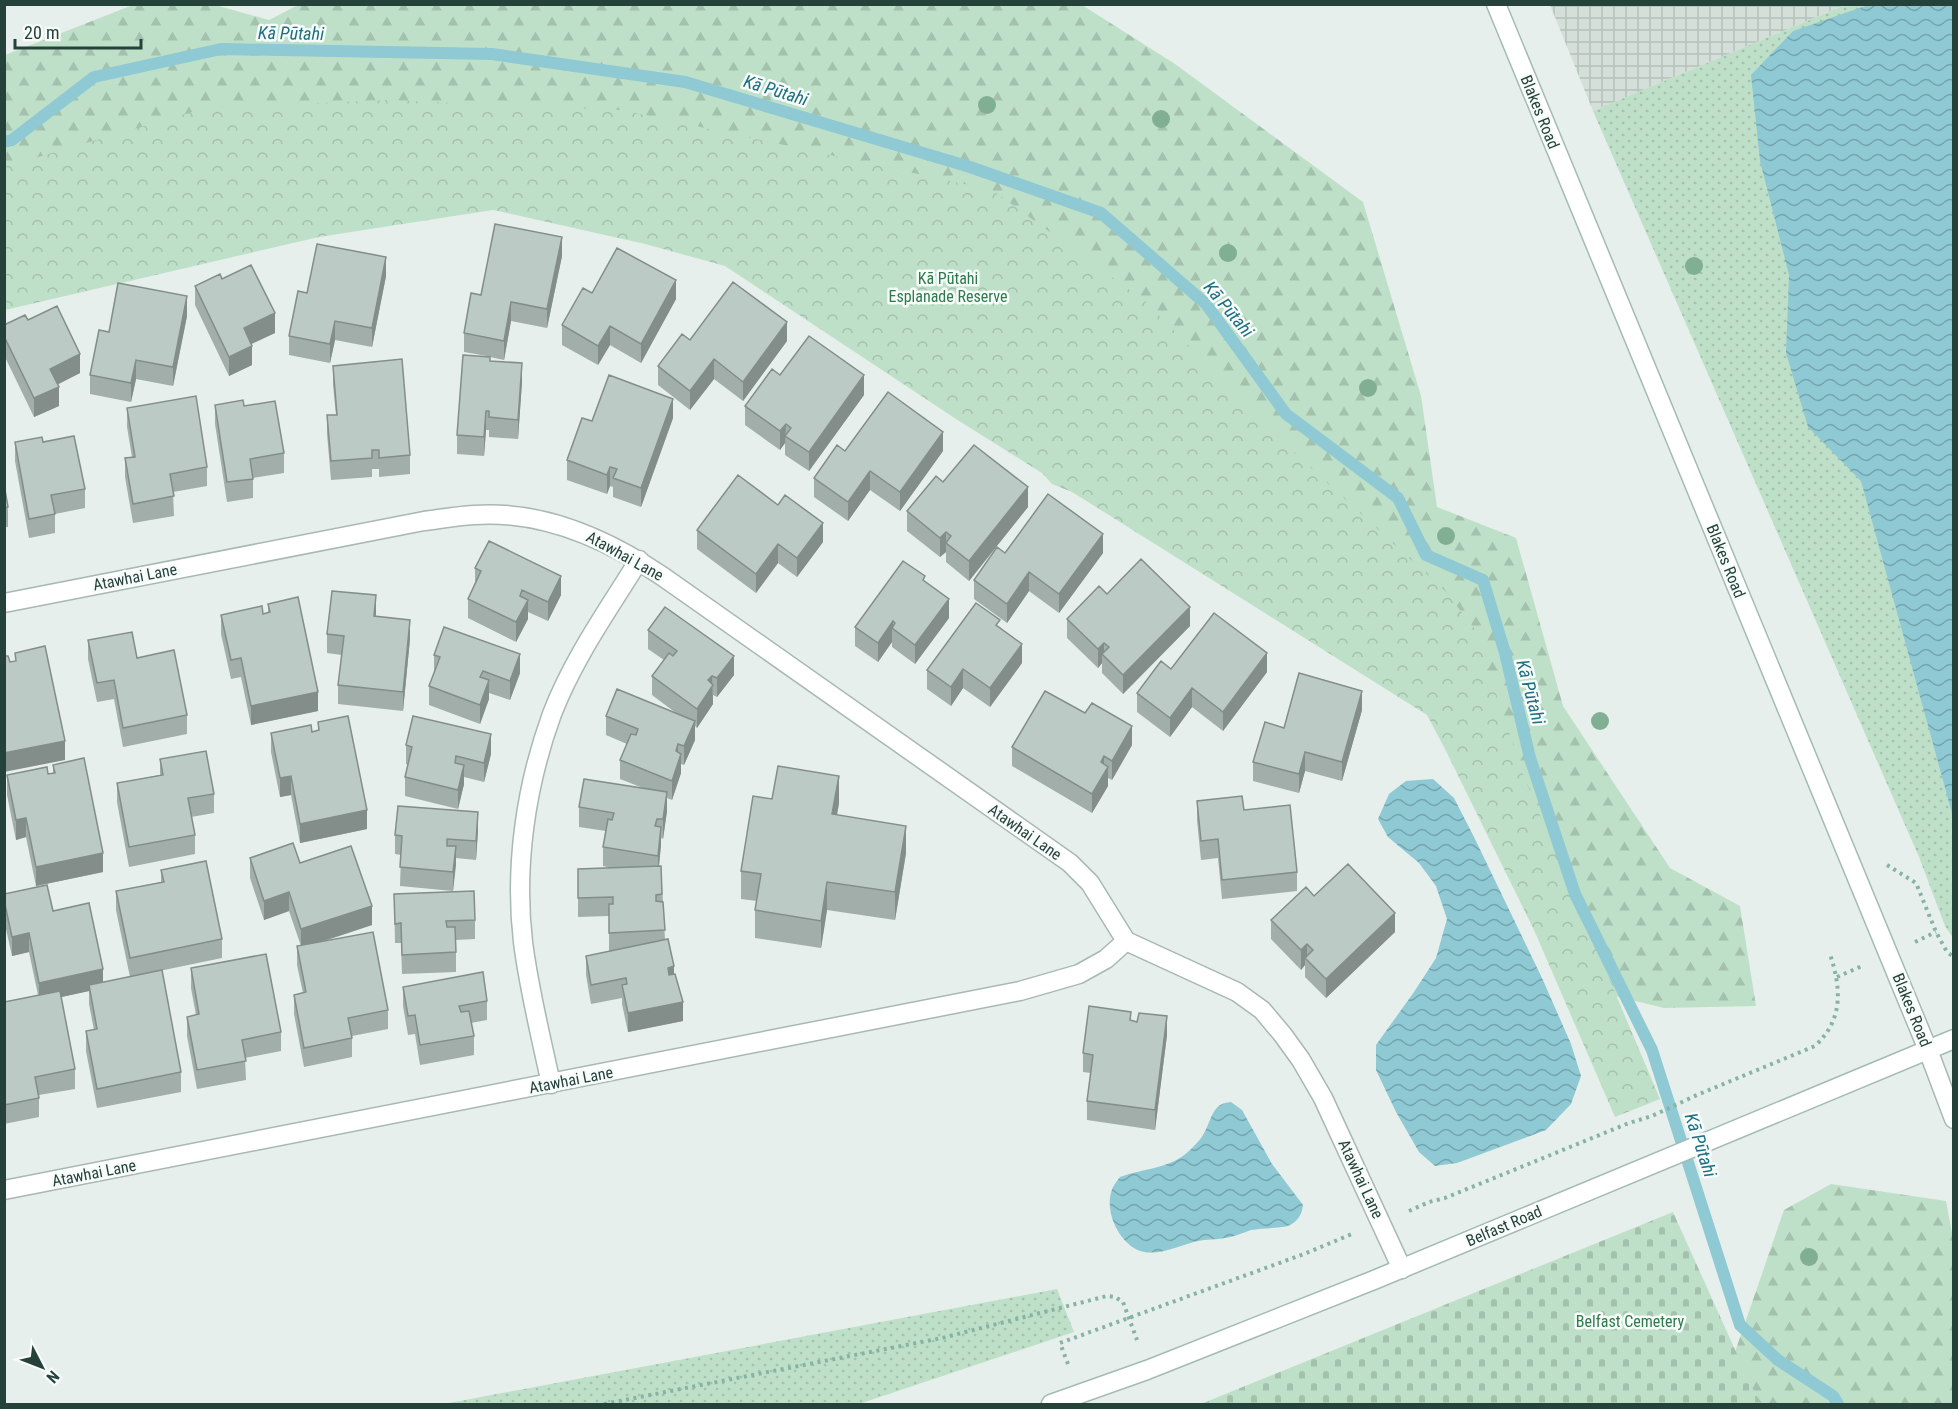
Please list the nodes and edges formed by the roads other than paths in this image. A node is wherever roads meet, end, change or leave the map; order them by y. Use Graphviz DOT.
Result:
graph roads {
  1 [pos="1496,4"];
  2 [pos="639,560"];
  3 [pos="4,603"];
  4 [pos="1126,941"];
  5 [pos="1953,1039"];
  6 [pos="1929,1050"];
  7 [pos="551,1084"];
  8 [pos="1953,1119"];
  9 [pos="4,1190"];
  10 [pos="1402,1269"];
  11 [pos="1050,1404"];
  1 -- 6 [label="street, Blakes Road"];
  2 -- 3 [label="street, Atawhai Lane"];
  2 -- 4 [label="street, Atawhai Lane"];
  2 -- 7 [label="street"];
  4 -- 7 [label="street, Atawhai Lane"];
  4 -- 10 [label="street, Atawhai Lane"];
  5 -- 6 [label="street, Belfast Road"];
  6 -- 8 [label="street, Blakes Road"];
  6 -- 10 [label="street, Belfast Road"];
  7 -- 9 [label="street, Atawhai Lane"];
  10 -- 11 [label="street, Belfast Road"];
}
